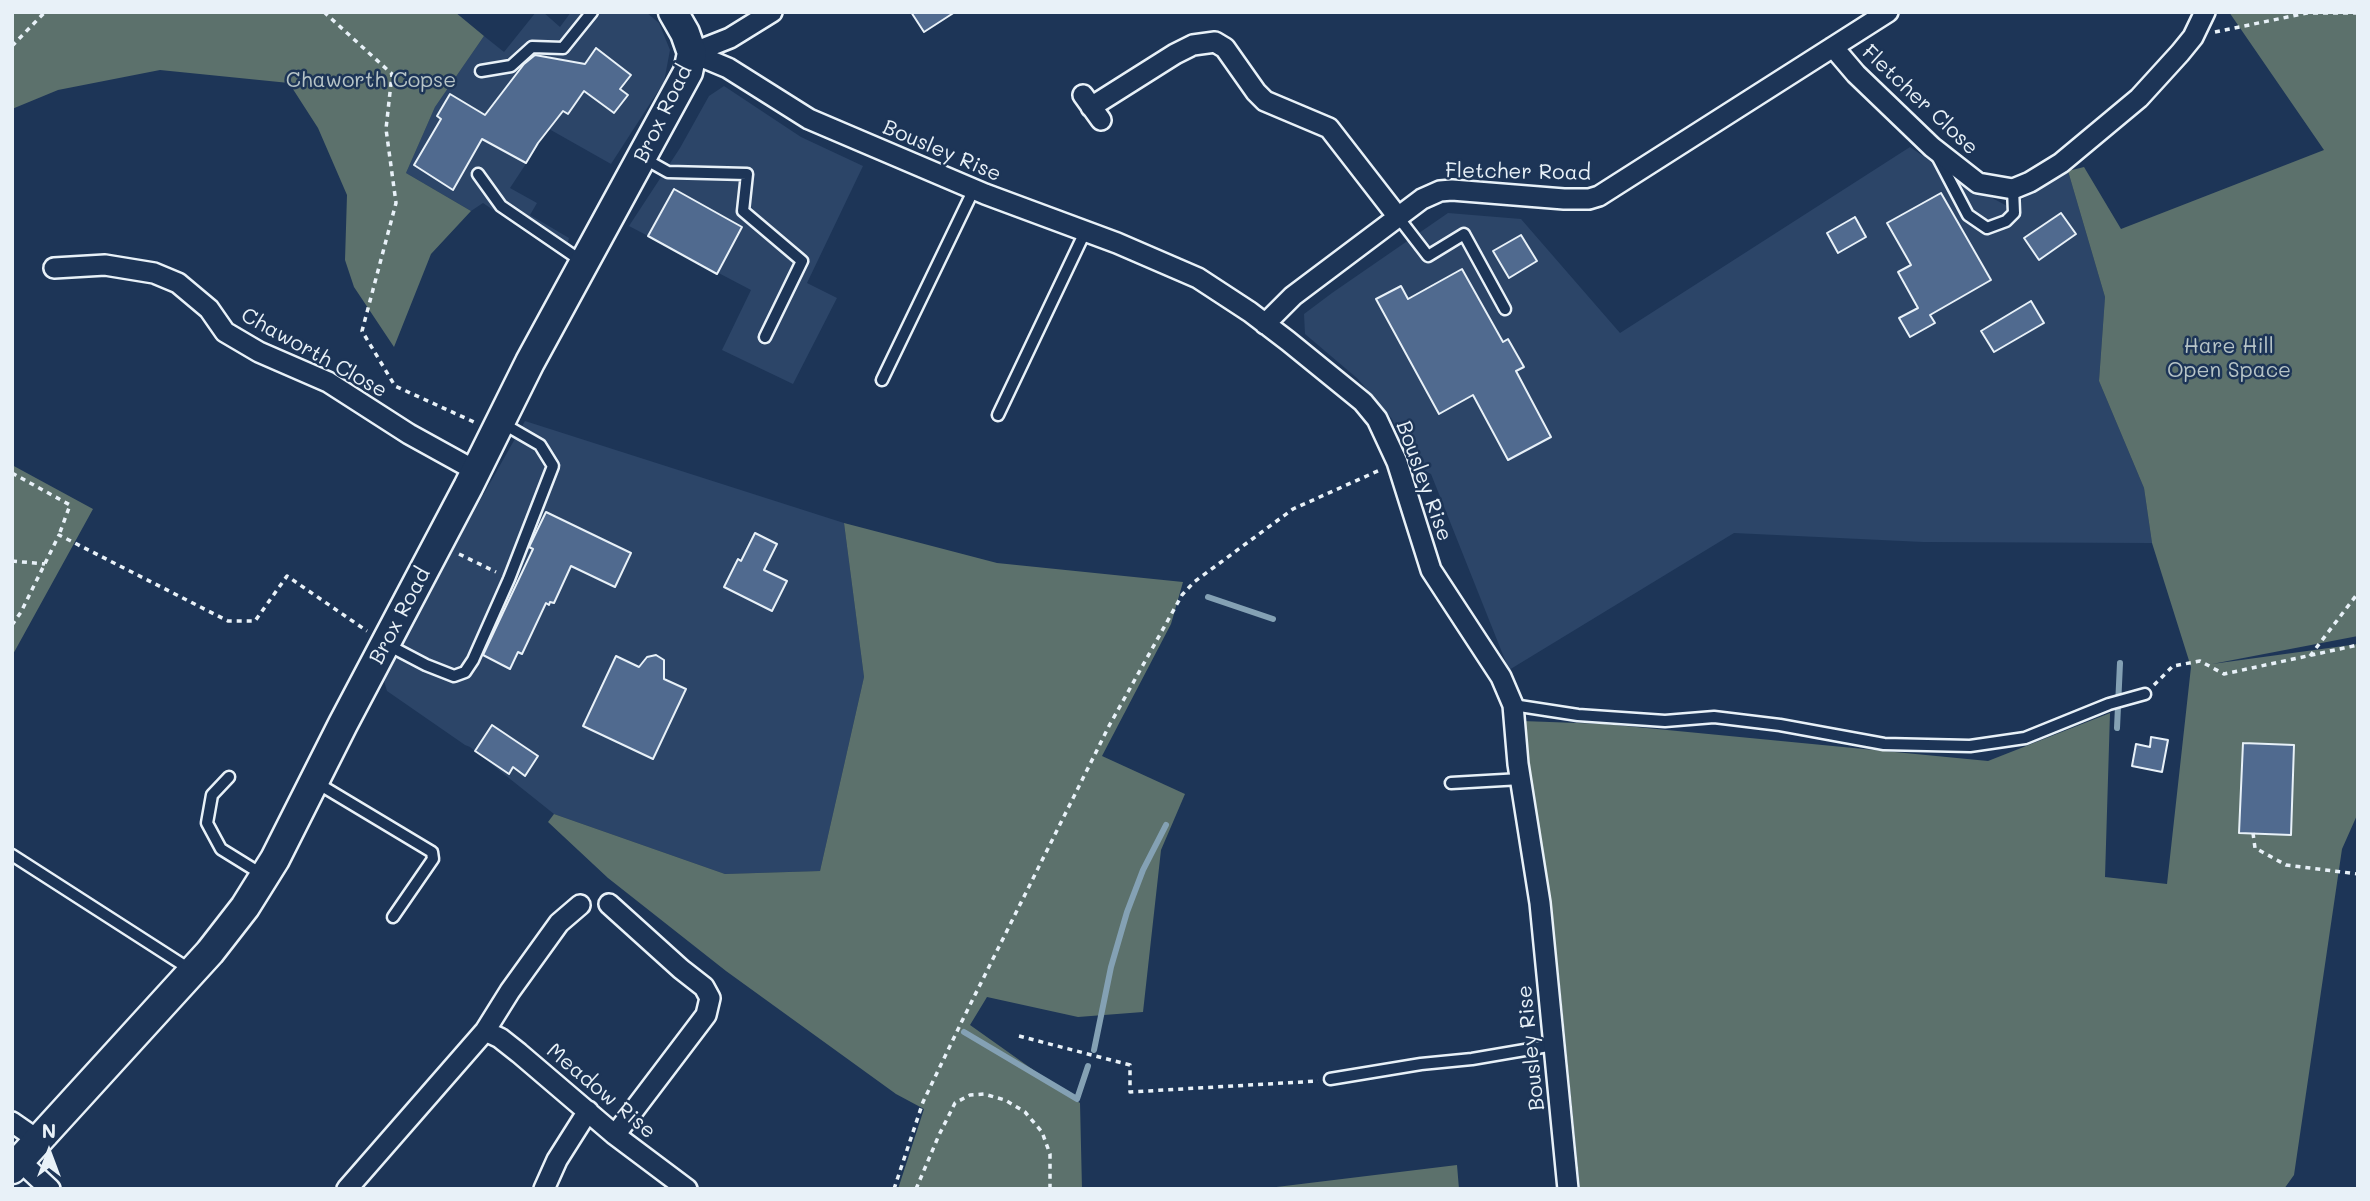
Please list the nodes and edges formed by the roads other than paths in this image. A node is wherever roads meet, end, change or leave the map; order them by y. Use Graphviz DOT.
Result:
graph roads {
  1 [pos="592,12"];
  2 [pos="673,12"];
  3 [pos="772,12"];
  4 [pos="1888,12"];
  5 [pos="2205,12"];
  6 [pos="1833,47"];
  7 [pos="692,53"];
  8 [pos="481,71"];
  9 [pos="1092,107"];
  10 [pos="1932,146"];
  11 [pos="642,158"];
  12 [pos="478,174"];
  13 [pos="2013,188"];
  14 [pos="974,189"];
  15 [pos="1398,217"];
  16 [pos="1085,232"];
  17 [pos="584,262"];
  18 [pos="54,268"];
  19 [pos="1505,309"];
  20 [pos="1265,324"];
  21 [pos="765,337"];
  22 [pos="882,380"];
  23 [pos="998,415"];
  24 [pos="497,427"];
  25 [pos="476,471"];
  26 [pos="386,644"];
  27 [pos="2145,694"];
  28 [pos="1513,705"];
  29 [pos="229,777"];
  30 [pos="1521,779"];
  31 [pos="314,781"];
  32 [pos="1451,783"];
  33 [pos="12,855"];
  34 [pos="264,876"];
  35 [pos="609,904"];
  36 [pos="580,905"];
  37 [pos="393,917"];
  38 [pos="192,971"];
  39 [pos="485,1031"];
  40 [pos="1554,1045"];
  41 [pos="1330,1079"];
  42 [pos="588,1111"];
  43 [pos="12,1122"];
  44 [pos="615,1135"];
  45 [pos="23,1157"];
  46 [pos="50,1189"];
  47 [pos="347,1189"];
  48 [pos="544,1189"];
  49 [pos="687,1189"];
  50 [pos="1568,1189"];
  1 -- 8 [label="lane"];
  2 -- 7 [label="street, Brox Road"];
  3 -- 7 [label="street"];
  4 -- 6 [label="street, Fletcher Road"];
  5 -- 13 [label="street"];
  6 -- 10 [label="street, Fletcher Close"];
  6 -- 15 [label="street, Fletcher Road"];
  7 -- 11 [label="street, Brox Road"];
  7 -- 14 [label="street, Bousley Rise"];
  9 -- 15 [label="street"];
  10 -- 13 [label="street, Fletcher Close"];
  10 -- 13 [label="lane"];
  11 -- 17 [label="street, Brox Road"];
  11 -- 21 [label="lane"];
  12 -- 17 [label="lane"];
  14 -- 16 [label="street, Bousley Rise"];
  14 -- 22 [label="lane"];
  15 -- 19 [label="lane"];
  15 -- 20 [label="street, Fletcher Road"];
  16 -- 20 [label="street, Bousley Rise"];
  16 -- 23 [label="lane"];
  17 -- 24 [label="street, Brox Road"];
  18 -- 25 [label="street, Chaworth Close"];
  20 -- 28 [label="street, Bousley Rise"];
  24 -- 25 [label="street, Brox Road"];
  24 -- 26 [label="lane"];
  25 -- 26 [label="street, Brox Road"];
  26 -- 31 [label="street, Brox Road"];
  27 -- 28 [label="lane"];
  28 -- 30 [label="street, Bousley Rise"];
  29 -- 34 [label="lane"];
  30 -- 32 [label="lane"];
  30 -- 40 [label="street, Bousley Rise"];
  31 -- 34 [label="street, Brox Road"];
  31 -- 37 [label="lane"];
  33 -- 38 [label="lane"];
  34 -- 38 [label="street, Brox Road"];
  35 -- 44 [label="street"];
  36 -- 39 [label="street"];
  38 -- 45 [label="street, Brox Road"];
  39 -- 42 [label="street, Meadow Rise"];
  39 -- 47 [label="street"];
  40 -- 41 [label="lane"];
  40 -- 50 [label="street, Bousley Rise"];
  42 -- 44 [label="street, Meadow Rise"];
  42 -- 48 [label="street"];
  43 -- 45 [label="street"];
  44 -- 49 [label="street, Meadow Rise"];
  45 -- 46 [label="street"];
}
